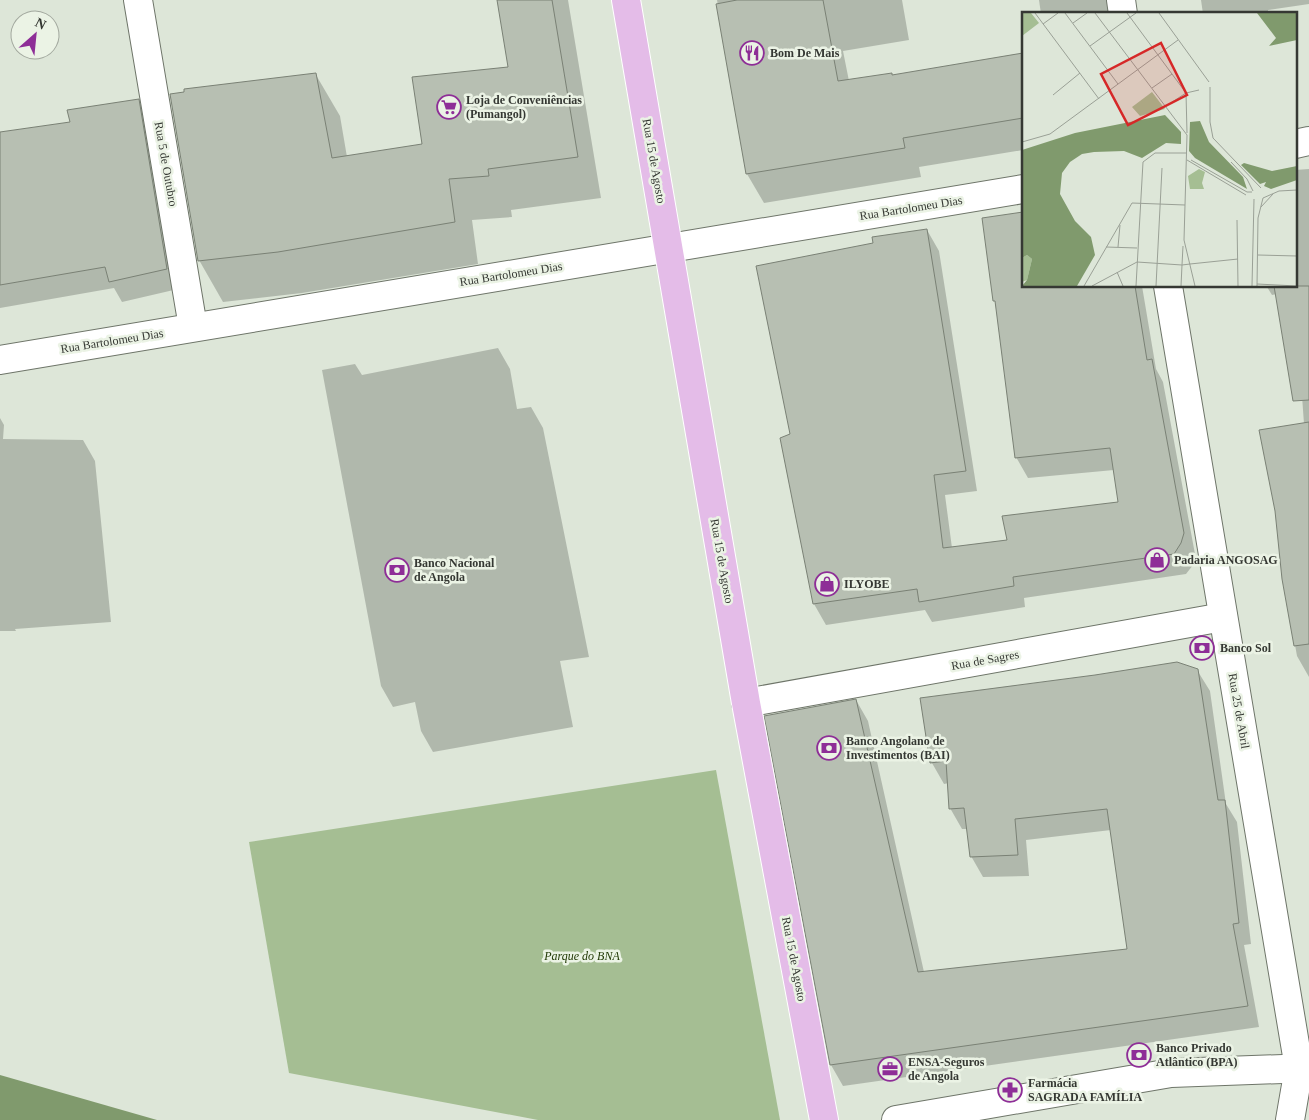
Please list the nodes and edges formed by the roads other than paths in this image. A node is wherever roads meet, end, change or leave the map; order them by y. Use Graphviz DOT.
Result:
graph roads {
  1 [pos="138,0"];
  2 [pos="626,0"];
  3 [pos="1309,141"];
  4 [pos="1296,144"];
  5 [pos="1022,189"];
  6 [pos="669,248"];
  7 [pos="1168,288"];
  8 [pos="193,327"];
  9 [pos="0,360"];
  10 [pos="1223,617"];
  11 [pos="746,703"];
  12 [pos="1304,1068"];
  13 [pos="824,1120"];
  14 [pos="896,1120"];
  15 [pos="1290,1120"];
  1 -- 8 [label="street, Rua 5 de Outubro"];
  2 -- 6 [label="main road, Rua 15 de Agosto"];
  3 -- 4 [label="street"];
  5 -- 6 [label="street, Rua Bartolomeu Dias"];
  6 -- 8 [label="street, Rua Bartolomeu Dias"];
  6 -- 11 [label="main road, Rua 15 de Agosto"];
  7 -- 10 [label="street, Rua 25 de Abril"];
  8 -- 9 [label="street, Rua Bartolomeu Dias"];
  10 -- 11 [label="street, Rua de Sagres"];
  10 -- 12 [label="street, Rua 25 de Abril"];
  11 -- 13 [label="main road, Rua 15 de Agosto"];
  12 -- 14 [label="street"];
  12 -- 15 [label="street, Rua 25 de Abril"];
}
